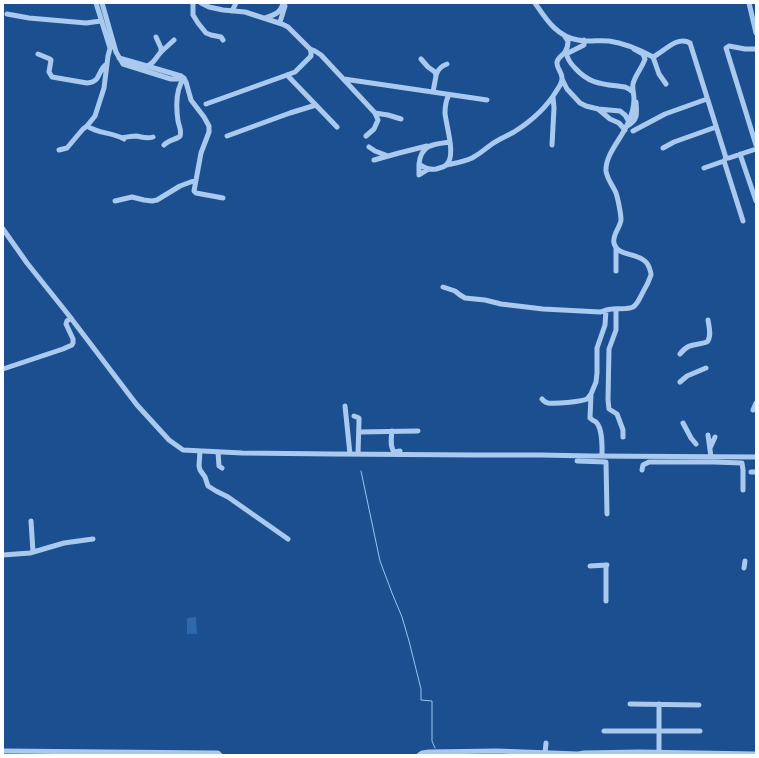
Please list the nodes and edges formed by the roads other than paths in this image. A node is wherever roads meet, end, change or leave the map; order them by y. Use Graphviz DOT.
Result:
graph roads {
  1 [pos="96,3"];
  2 [pos="102,3"];
  3 [pos="193,3"];
  4 [pos="201,3"];
  5 [pos="236,3"];
  6 [pos="285,3"];
  7 [pos="535,3"];
  8 [pos="748,3"];
  9 [pos="232,11"];
  10 [pos="7,14"];
  11 [pos="265,18"];
  12 [pos="101,21"];
  13 [pos="279,23"];
  14 [pos="756,33"];
  15 [pos="564,35"];
  16 [pos="156,37"];
  17 [pos="174,40"];
  18 [pos="223,40"];
  19 [pos="584,40"];
  20 [pos="112,41"];
  21 [pos="110,49"];
  22 [pos="310,49"];
  23 [pos="756,49"];
  24 [pos="161,52"];
  25 [pos="566,53"];
  26 [pos="38,54"];
  27 [pos="648,56"];
  28 [pos="119,57"];
  29 [pos="421,59"];
  30 [pos="107,64"];
  31 [pos="447,64"];
  32 [pos="147,66"];
  33 [pos="436,74"];
  34 [pos="288,75"];
  35 [pos="182,77"];
  36 [pos="344,79"];
  37 [pos="562,79"];
  38 [pos="666,84"];
  39 [pos="433,92"];
  40 [pos="634,94"];
  41 [pos="449,95"];
  42 [pos="553,96"];
  43 [pos="707,99"];
  44 [pos="486,100"];
  45 [pos="206,104"];
  46 [pos="316,105"];
  47 [pos="598,109"];
  48 [pos="375,113"];
  49 [pos="381,114"];
  50 [pos="401,119"];
  51 [pos="378,120"];
  52 [pos="87,126"];
  53 [pos="627,126"];
  54 [pos="337,127"];
  55 [pos="716,127"];
  56 [pos="633,131"];
  57 [pos="227,136"];
  58 [pos="366,136"];
  59 [pos="153,137"];
  60 [pos="450,142"];
  61 [pos="164,144"];
  62 [pos="429,145"];
  63 [pos="552,145"];
  64 [pos="756,145"];
  65 [pos="369,147"];
  66 [pos="663,148"];
  67 [pos="756,149"];
  68 [pos="59,150"];
  69 [pos="740,154"];
  70 [pos="388,156"];
  71 [pos="725,159"];
  72 [pos="374,160"];
  73 [pos="419,164"];
  74 [pos="446,165"];
  75 [pos="704,168"];
  76 [pos="430,170"];
  77 [pos="196,180"];
  78 [pos="223,198"];
  79 [pos="756,201"];
  80 [pos="115,202"];
  81 [pos="743,221"];
  82 [pos="3,229"];
  83 [pos="616,247"];
  84 [pos="616,271"];
  85 [pos="443,287"];
  86 [pos="616,308"];
  87 [pos="606,310"];
  88 [pos="71,318"];
  89 [pos="708,320"];
  90 [pos="680,354"];
  91 [pos="706,368"];
  92 [pos="3,370"];
  93 [pos="680,382"];
  94 [pos="591,394"];
  95 [pos="542,399"];
  96 [pos="756,403"];
  97 [pos="345,406"];
  98 [pos="753,410"];
  99 [pos="354,416"];
  100 [pos="683,423"];
  101 [pos="392,431"];
  102 [pos="418,431"];
  103 [pos="359,432"];
  104 [pos="708,435"];
  105 [pos="623,437"];
  106 [pos="715,437"];
  107 [pos="696,444"];
  108 [pos="710,448"];
  109 [pos="200,451"];
  110 [pos="218,452"];
  111 [pos="397,452"];
  112 [pos="350,454"];
  113 [pos="358,454"];
  114 [pos="602,456"];
  115 [pos="709,457"];
  116 [pos="756,457"];
  117 [pos="577,461"];
  118 [pos="222,468"];
  119 [pos="642,470"];
  120 [pos="743,490"];
  121 [pos="607,514"];
  122 [pos="31,521"];
  123 [pos="93,539"];
  124 [pos="288,539"];
  125 [pos="34,552"];
  126 [pos="3,555"];
  127 [pos="744,561"];
  128 [pos="590,566"];
  129 [pos="744,568"];
  130 [pos="606,601"];
  131 [pos="630,704"];
  132 [pos="659,704"];
  133 [pos="699,705"];
  134 [pos="659,730"];
  135 [pos="700,730"];
  136 [pos="604,731"];
  137 [pos="546,743"];
  138 [pos="3,751"];
  139 [pos="544,753"];
  140 [pos="659,753"];
  141 [pos="756,754"];
  142 [pos="220,755"];
  143 [pos="419,755"];
  1 -- 12 [label="street"];
  2 -- 20 [label="street"];
  3 -- 18 [label="street"];
  4 -- 9 [label="street"];
  5 -- 9 [label="street"];
  6 -- 11 [label="street"];
  6 -- 13 [label="street"];
  7 -- 15 [label="street"];
  8 -- 14 [label="street"];
  9 -- 11 [label="street"];
  10 -- 12 [label="street"];
  11 -- 13 [label="street"];
  12 -- 21 [label="street"];
  13 -- 22 [label="street"];
  15 -- 19 [label="street"];
  15 -- 25 [label="street"];
  16 -- 24 [label="street"];
  17 -- 24 [label="street"];
  19 -- 25 [label="street"];
  19 -- 27 [label="street"];
  20 -- 21 [label="street"];
  20 -- 28 [label="street"];
  21 -- 30 [label="street"];
  22 -- 34 [label="street"];
  22 -- 36 [label="street"];
  23 -- 64 [label="street"];
  24 -- 32 [label="street"];
  25 -- 37 [label="street"];
  25 -- 40 [label="street"];
  26 -- 30 [label="street"];
  27 -- 38 [label="street"];
  27 -- 40 [label="street"];
  27 -- 43 [label="street"];
  28 -- 32 [label="street"];
  28 -- 35 [label="street"];
  29 -- 33 [label="street"];
  30 -- 52 [label="street"];
  31 -- 33 [label="street"];
  32 -- 35 [label="street"];
  33 -- 39 [label="street"];
  34 -- 45 [label="street"];
  34 -- 46 [label="street"];
  35 -- 61 [label="street"];
  35 -- 77 [label="street"];
  36 -- 39 [label="street"];
  36 -- 48 [label="street"];
  37 -- 42 [label="street"];
  37 -- 47 [label="street"];
  39 -- 41 [label="street"];
  40 -- 53 [label="street"];
  41 -- 44 [label="street"];
  41 -- 60 [label="street"];
  42 -- 63 [label="street"];
  42 -- 74 [label="street"];
  43 -- 55 [label="street"];
  43 -- 56 [label="street"];
  46 -- 54 [label="street"];
  46 -- 57 [label="street"];
  47 -- 53 [label="street"];
  47 -- 53 [label="street"];
  48 -- 49 [label="street"];
  48 -- 51 [label="street"];
  49 -- 50 [label="street"];
  49 -- 51 [label="street"];
  51 -- 58 [label="street"];
  52 -- 59 [label="street"];
  52 -- 68 [label="street"];
  53 -- 83 [label="street"];
  55 -- 66 [label="street"];
  55 -- 71 [label="street"];
  60 -- 62 [label="street"];
  60 -- 74 [label="street"];
  62 -- 70 [label="street"];
  62 -- 73 [label="street"];
  65 -- 70 [label="street"];
  67 -- 69 [label="street"];
  69 -- 71 [label="street"];
  69 -- 79 [label="street"];
  70 -- 72 [label="street"];
  71 -- 75 [label="street"];
  71 -- 81 [label="street"];
  73 -- 76 [label="street"];
  73 -- 76 [label="street"];
  74 -- 76 [label="street"];
  77 -- 78 [label="street"];
  77 -- 80 [label="street"];
  82 -- 88 [label="street"];
  83 -- 84 [label="street"];
  83 -- 86 [label="street"];
  85 -- 87 [label="street"];
  86 -- 87 [label="street"];
  86 -- 105 [label="street"];
  87 -- 94 [label="street"];
  88 -- 92 [label="street"];
  88 -- 109 [label="street"];
  89 -- 90 [label="street"];
  91 -- 93 [label="street"];
  94 -- 95 [label="street"];
  94 -- 114 [label="street"];
  96 -- 98 [label="street"];
  97 -- 112 [label="street"];
  99 -- 103 [label="street"];
  100 -- 107 [label="street"];
  101 -- 102 [label="street"];
  101 -- 103 [label="street"];
  101 -- 111 [label="street"];
  103 -- 113 [label="street"];
  104 -- 108 [label="street"];
  106 -- 108 [label="street"];
  108 -- 115 [label="street"];
  109 -- 110 [label="street"];
  109 -- 124 [label="street"];
  110 -- 112 [label="street"];
  110 -- 118 [label="street"];
  111 -- 113 [label="street"];
  111 -- 114 [label="street"];
  112 -- 113 [label="street"];
  114 -- 115 [label="street"];
  115 -- 116 [label="street"];
  117 -- 121 [label="street"];
  119 -- 120 [label="street"];
  122 -- 125 [label="street"];
  123 -- 125 [label="street"];
  125 -- 126 [label="street"];
  127 -- 129 [label="street"];
  128 -- 130 [label="street"];
  131 -- 132 [label="street"];
  132 -- 133 [label="street"];
  132 -- 134 [label="street"];
  134 -- 135 [label="street"];
  134 -- 136 [label="street"];
  134 -- 140 [label="street"];
  137 -- 139 [label="street"];
  138 -- 142 [label="street"];
  139 -- 140 [label="street"];
  139 -- 143 [label="street"];
  140 -- 141 [label="street"];
}
